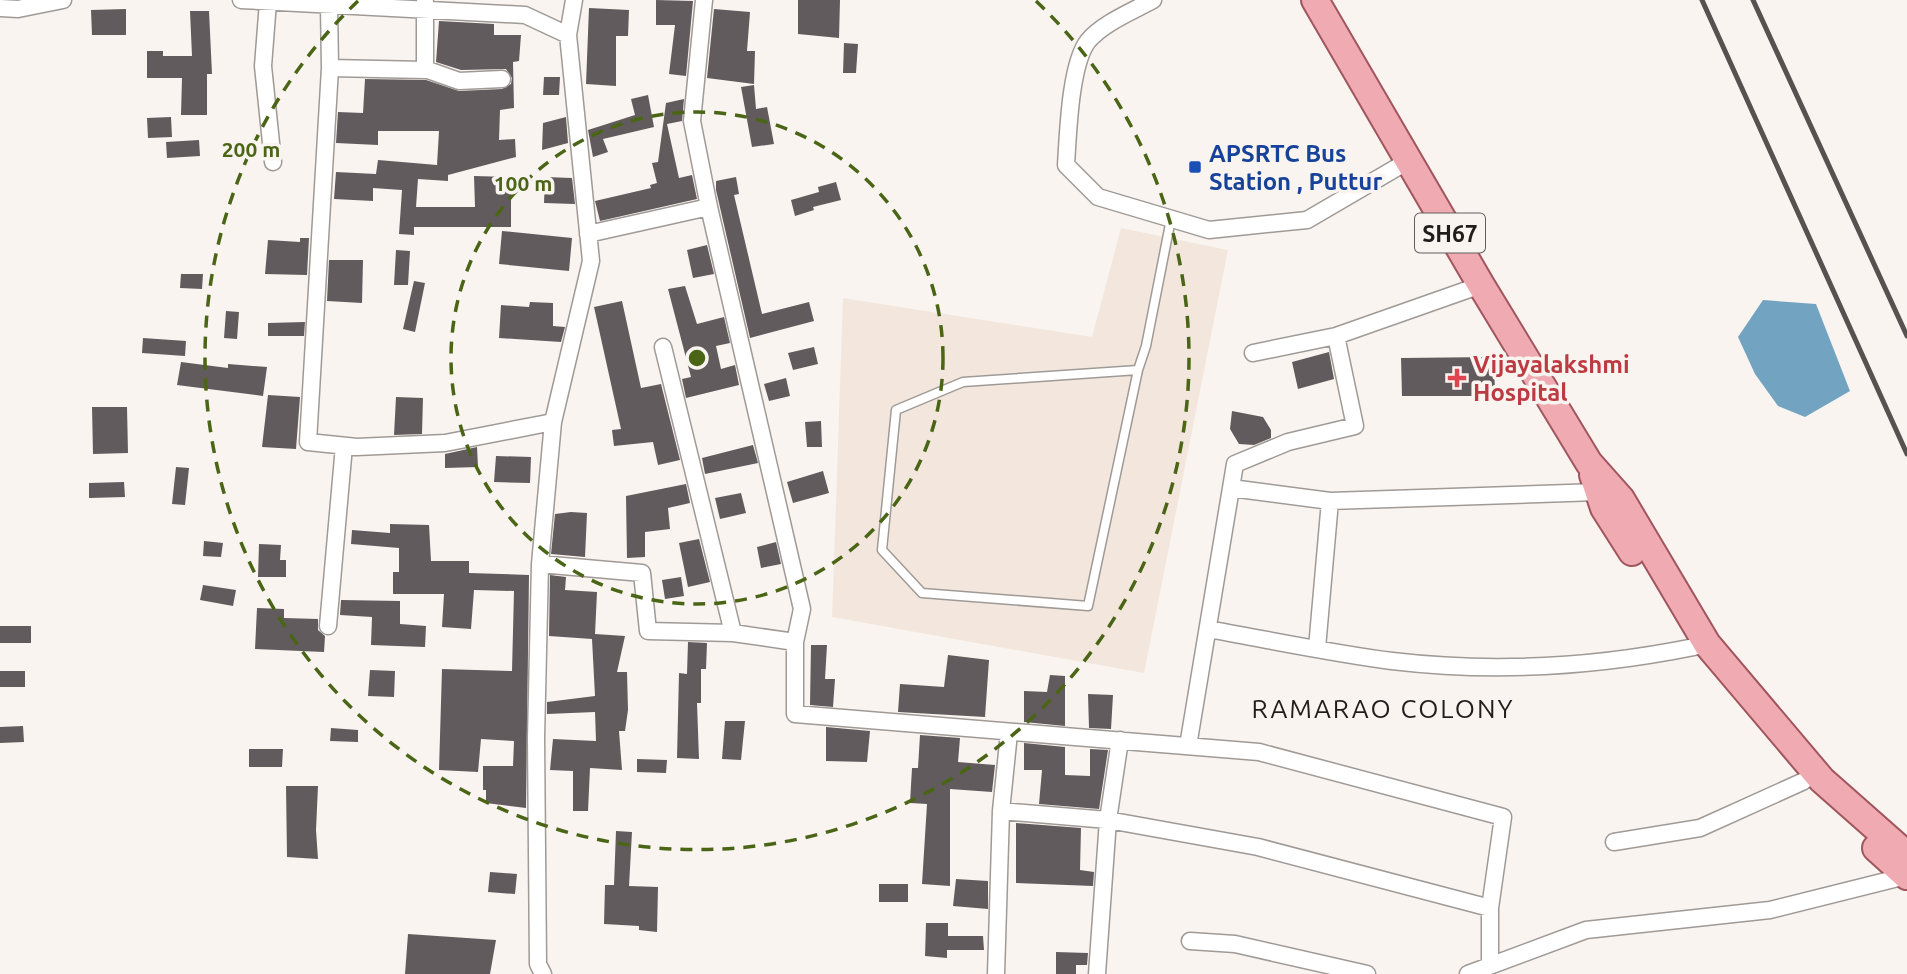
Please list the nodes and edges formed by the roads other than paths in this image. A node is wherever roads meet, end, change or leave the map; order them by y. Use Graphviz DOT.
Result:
graph roads {
  1 [pos="63,0"];
  2 [pos="241,0"];
  3 [pos="574,0"];
  4 [pos="704,0"];
  5 [pos="1153,0"];
  6 [pos="1317,1"];
  7 [pos="268,2"];
  8 [pos="425,5"];
  9 [pos="329,6"];
  10 [pos="0,8"];
  11 [pos="568,35"];
  12 [pos="330,68"];
  13 [pos="425,69"];
  14 [pos="502,79"];
  15 [pos="1408,160"];
  16 [pos="273,162"];
  17 [pos="709,206"];
  18 [pos="1171,219"];
  19 [pos="588,234"];
  20 [pos="1480,285"];
  21 [pos="1336,336"];
  22 [pos="663,347"];
  23 [pos="1253,353"];
  24 [pos="1138,370"];
  25 [pos="553,422"];
  26 [pos="344,446"];
  27 [pos="1231,488"];
  28 [pos="1610,496"];
  29 [pos="1330,501"];
  30 [pos="540,564"];
  31 [pos="328,625"];
  32 [pos="1208,629"];
  33 [pos="733,633"];
  34 [pos="795,642"];
  35 [pos="1694,647"];
  36 [pos="1317,648"];
  37 [pos="1009,733"];
  38 [pos="1120,740"];
  39 [pos="1188,746"];
  40 [pos="1804,781"];
  41 [pos="1002,811"];
  42 [pos="1108,820"];
  43 [pos="1614,842"];
  44 [pos="1907,869"];
  45 [pos="1490,908"];
  46 [pos="1190,941"];
  47 [pos="1490,964"];
  48 [pos="543,974"];
  49 [pos="996,974"];
  50 [pos="1097,974"];
  51 [pos="1367,974"];
  52 [pos="1468,974"];
  1 -- 10 [label="street"];
  2 -- 7 [label="street"];
  3 -- 11 [label="street"];
  4 -- 17 [label="street"];
  5 -- 18 [label="street"];
  6 -- 15 [label="main road, SH67"];
  7 -- 9 [label="street"];
  7 -- 16 [label="street"];
  8 -- 9 [label="street"];
  8 -- 11 [label="street"];
  8 -- 13 [label="street"];
  9 -- 12 [label="street"];
  11 -- 19 [label="street"];
  12 -- 13 [label="street"];
  12 -- 26 [label="street"];
  13 -- 14 [label="street"];
  15 -- 18 [label="street"];
  15 -- 20 [label="main road, SH67"];
  17 -- 19 [label="street"];
  17 -- 34 [label="street"];
  18 -- 24 [label="lane"];
  19 -- 25 [label="street"];
  20 -- 21 [label="street"];
  20 -- 28 [label="main road, SH67"];
  21 -- 23 [label="street"];
  21 -- 27 [label="street"];
  22 -- 33 [label="street"];
  24 -- 24 [label="lane"];
  25 -- 26 [label="street"];
  25 -- 30 [label="street"];
  26 -- 31 [label="street"];
  27 -- 29 [label="street"];
  27 -- 32 [label="street"];
  28 -- 29 [label="street"];
  28 -- 35 [label="main road, SH67"];
  28 -- 44 [label="main road, SH67"];
  29 -- 36 [label="street"];
  30 -- 33 [label="street"];
  30 -- 48 [label="street"];
  32 -- 36 [label="street"];
  32 -- 39 [label="street"];
  33 -- 34 [label="street"];
  34 -- 37 [label="street"];
  35 -- 36 [label="street"];
  35 -- 40 [label="main road, SH67"];
  37 -- 38 [label="street"];
  37 -- 41 [label="street"];
  38 -- 39 [label="street"];
  38 -- 42 [label="street"];
  39 -- 45 [label="street"];
  40 -- 43 [label="street"];
  40 -- 44 [label="main road, SH67"];
  41 -- 42 [label="street"];
  41 -- 49 [label="street"];
  42 -- 45 [label="street"];
  42 -- 50 [label="street"];
  44 -- 47 [label="street"];
  45 -- 47 [label="street"];
  46 -- 51 [label="street"];
  47 -- 52 [label="street"];
}
